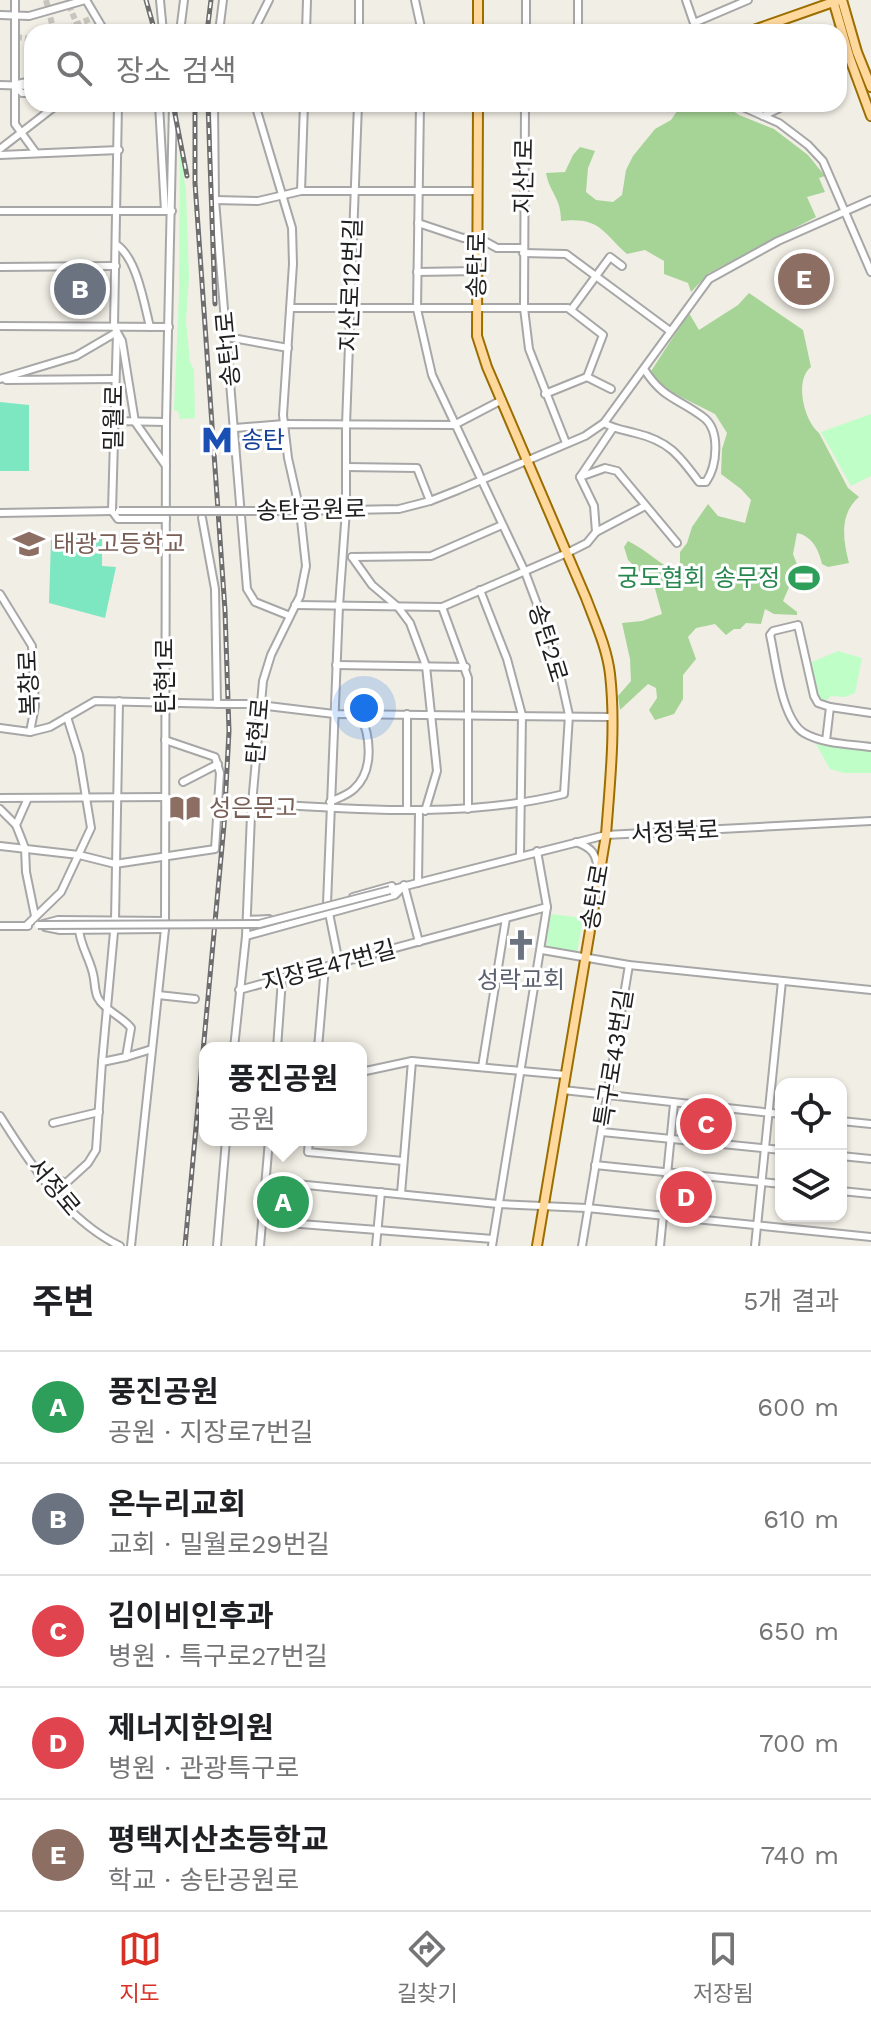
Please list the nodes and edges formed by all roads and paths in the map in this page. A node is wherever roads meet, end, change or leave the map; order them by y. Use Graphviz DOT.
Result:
graph roads {
  1 [pos="15,0"];
  2 [pos="85,0"];
  3 [pos="160,0"];
  4 [pos="184,0"];
  5 [pos="223,0"];
  6 [pos="269,0"];
  7 [pos="307,0"];
  8 [pos="359,0"];
  9 [pos="415,0"];
  10 [pos="478,0"];
  11 [pos="526,0"];
  12 [pos="578,0"];
  13 [pos="686,0"];
  14 [pos="723,0"];
  15 [pos="748,0"];
  16 [pos="837,0"];
  17 [pos="726,10"];
  18 [pos="0,15"];
  19 [pos="16,16"];
  20 [pos="694,23"];
  21 [pos="100,24"];
  22 [pos="162,24"];
  23 [pos="181,24"];
  24 [pos="220,24"];
  25 [pos="257,24"];
  26 [pos="306,24"];
  27 [pos="359,24"];
  28 [pos="420,24"];
  29 [pos="478,24"];
  30 [pos="526,24"];
  31 [pos="578,24"];
  32 [pos="770,24"];
  33 [pos="842,24"];
  34 [pos="846,24"];
  35 [pos="847,26"];
  36 [pos="847,45"];
  37 [pos="24,82"];
  38 [pos="0,85"];
  39 [pos="18,86"];
  40 [pos="871,87"];
  41 [pos="24,93"];
  42 [pos="47,112"];
  43 [pos="118,112"];
  44 [pos="160,112"];
  45 [pos="173,112"];
  46 [pos="214,112"];
  47 [pos="258,112"];
  48 [pos="304,112"];
  49 [pos="358,112"];
  50 [pos="420,112"];
  51 [pos="478,112"];
  52 [pos="525,112"];
  53 [pos="753,112"];
  54 [pos="771,112"];
  55 [pos="762,116"];
  56 [pos="871,116"];
  57 [pos="20,131"];
  58 [pos="0,149"];
  59 [pos="119,150"];
  60 [pos="36,153"];
  61 [pos="0,155"];
  62 [pos="301,191"];
  63 [pos="354,191"];
  64 [pos="418,191"];
  65 [pos="478,191"];
  66 [pos="284,196"];
  67 [pos="215,200"];
  68 [pos="871,200"];
  69 [pos="118,210"];
  70 [pos="0,211"];
  71 [pos="169,211"];
  72 [pos="844,211"];
  73 [pos="418,223"];
  74 [pos="477,237"];
  75 [pos="117,245"];
  76 [pos="523,251"];
  77 [pos="116,266"];
  78 [pos="622,266"];
  79 [pos="0,267"];
  80 [pos="477,271"];
  81 [pos="417,272"];
  82 [pos="871,272"];
  83 [pos="598,276"];
  84 [pos="291,308"];
  85 [pos="524,308"];
  86 [pos="350,309"];
  87 [pos="417,309"];
  88 [pos="476,309"];
  89 [pos="570,309"];
  90 [pos="0,326"];
  91 [pos="150,327"];
  92 [pos="169,327"];
  93 [pos="116,329"];
  94 [pos="670,331"];
  95 [pos="227,337"];
  96 [pos="288,348"];
  97 [pos="644,369"];
  98 [pos="587,377"];
  99 [pos="0,379"];
  100 [pos="114,379"];
  101 [pos="611,389"];
  102 [pos="545,394"];
  103 [pos="502,400"];
  104 [pos="113,421"];
  105 [pos="135,422"];
  106 [pos="166,422"];
  107 [pos="604,423"];
  108 [pos="284,424"];
  109 [pos="346,425"];
  110 [pos="454,425"];
  111 [pos="235,428"];
  112 [pos="613,428"];
  113 [pos="566,443"];
  114 [pos="526,461"];
  115 [pos="166,466"];
  116 [pos="346,467"];
  117 [pos="580,477"];
  118 [pos="482,480"];
  119 [pos="430,501"];
  120 [pos="645,506"];
  121 [pos="346,510"];
  122 [pos="116,511"];
  123 [pos="297,511"];
  124 [pos="0,513"];
  125 [pos="202,518"];
  126 [pos="166,519"];
  127 [pos="502,525"];
  128 [pos="596,532"];
  129 [pos="677,543"];
  130 [pos="567,553"];
  131 [pos="348,556"];
  132 [pos="525,572"];
  133 [pos="480,590"];
  134 [pos="0,594"];
  135 [pos="295,605"];
  136 [pos="339,606"];
  137 [pos="398,607"];
  138 [pos="442,607"];
  139 [pos="290,616"];
  140 [pos="336,665"];
  141 [pos="426,666"];
  142 [pos="466,667"];
  143 [pos="119,701"];
  144 [pos="164,703"];
  145 [pos="220,704"];
  146 [pos="261,704"];
  147 [pos="830,707"];
  148 [pos="871,713"];
  149 [pos="334,714"];
  150 [pos="360,714"];
  151 [pos="407,714"];
  152 [pos="431,714"];
  153 [pos="467,714"];
  154 [pos="522,715"];
  155 [pos="569,715"];
  156 [pos="67,717"];
  157 [pos="611,717"];
  158 [pos="0,728"];
  159 [pos="30,732"];
  160 [pos="165,740"];
  161 [pos="826,741"];
  162 [pos="871,747"];
  163 [pos="218,764"];
  164 [pos="183,782"];
  165 [pos="166,797"];
  166 [pos="0,798"];
  167 [pos="28,798"];
  168 [pos="87,798"];
  169 [pos="117,798"];
  170 [pos="252,803"];
  171 [pos="330,804"];
  172 [pos="522,804"];
  173 [pos="0,809"];
  174 [pos="468,809"];
  175 [pos="407,810"];
  176 [pos="422,811"];
  177 [pos="871,821"];
  178 [pos="16,825"];
  179 [pos="606,835"];
  180 [pos="576,842"];
  181 [pos="0,846"];
  182 [pos="25,848"];
  183 [pos="537,851"];
  184 [pos="79,855"];
  185 [pos="520,855"];
  186 [pos="166,856"];
  187 [pos="115,864"];
  188 [pos="598,871"];
  189 [pos="418,883"];
  190 [pos="404,885"];
  191 [pos="327,904"];
  192 [pos="247,907"];
  193 [pos="547,907"];
  194 [pos="329,913"];
  195 [pos="35,916"];
  196 [pos="506,918"];
  197 [pos="247,920"];
  198 [pos="263,920"];
  199 [pos="165,921"];
  200 [pos="38,925"];
  201 [pos="115,925"];
  202 [pos="0,926"];
  203 [pos="26,926"];
  204 [pos="79,929"];
  205 [pos="165,929"];
  206 [pos="246,936"];
  207 [pos="419,942"];
  208 [pos="542,950"];
  209 [pos="584,958"];
  210 [pos="339,963"];
  211 [pos="629,965"];
  212 [pos="325,967"];
  213 [pos="282,979"];
  214 [pos="782,981"];
  215 [pos="239,990"];
  216 [pos="871,990"];
  217 [pos="158,995"];
  218 [pos="195,999"];
  219 [pos="107,1007"];
  220 [pos="235,1042"];
  221 [pos="277,1042"];
  222 [pos="319,1042"];
  223 [pos="152,1049"];
  224 [pos="126,1057"];
  225 [pos="412,1061"];
  226 [pos="102,1062"];
  227 [pos="482,1067"];
  228 [pos="367,1071"];
  229 [pos="521,1071"];
  230 [pos="566,1075"];
  231 [pos="563,1090"];
  232 [pos="608,1097"];
  233 [pos="674,1104"];
  234 [pos="99,1112"];
  235 [pos="768,1113"];
  236 [pos="775,1114"];
  237 [pos="0,1116"];
  238 [pos="847,1122"];
  239 [pos="53,1123"];
  240 [pos="871,1124"];
  241 [pos="602,1132"];
  242 [pos="671,1139"];
  243 [pos="225,1146"];
  244 [pos="269,1146"];
  245 [pos="308,1146"];
  246 [pos="764,1149"];
  247 [pos="775,1150"];
  248 [pos="847,1157"];
  249 [pos="871,1159"];
  250 [pos="403,1161"];
  251 [pos="595,1165"];
  252 [pos="667,1172"];
  253 [pos="40,1173"];
  254 [pos="266,1181"];
  255 [pos="761,1182"];
  256 [pos="775,1183"];
  257 [pos="381,1192"];
  258 [pos="847,1192"];
  259 [pos="401,1194"];
  260 [pos="871,1194"];
  261 [pos="498,1204"];
  262 [pos="544,1206"];
  263 [pos="587,1208"];
  264 [pos="662,1216"];
  265 [pos="262,1221"];
  266 [pos="757,1226"];
  267 [pos="378,1230"];
  268 [pos="871,1237"];
  269 [pos="493,1243"];
  270 [pos="120,1246"];
  271 [pos="131,1246"];
  272 [pos="217,1246"];
  273 [pos="260,1246"];
  274 [pos="376,1246"];
  275 [pos="537,1246"];
  276 [pos="582,1246"];
  277 [pos="660,1246"];
  278 [pos="755,1246"];
  279 [pos="870,1246"];
  1 -- 19 [label="street"];
  2 -- 19 [label="street"];
  2 -- 21 [label="street"];
  3 -- 22 [label="street"];
  4 -- 23 [label="street"];
  5 -- 24 [label="street"];
  6 -- 25 [label="street"];
  7 -- 26 [label="street"];
  8 -- 27 [label="street"];
  9 -- 28 [label="street"];
  10 -- 29 [label="main road"];
  11 -- 30 [label="street"];
  12 -- 31 [label="street"];
  13 -- 20 [label="street"];
  14 -- 17 [label="street"];
  15 -- 17 [label="street"];
  16 -- 32 [label="main road"];
  16 -- 33 [label="main road"];
  16 -- 34 [label="main road"];
  17 -- 20 [label="street"];
  18 -- 19 [label="street"];
  19 -- 39 [label="street"];
  35 -- 40 [label="main road"];
  36 -- 56 [label="main road"];
  37 -- 39 [label="street"];
  38 -- 39 [label="street"];
  39 -- 41 [label="street"];
  39 -- 57 [label="street"];
  42 -- 57 [label="street"];
  43 -- 59 [label="street, 밀월로"];
  44 -- 71 [label="street"];
  45 -- 71 [label="street, 탄현1로"];
  46 -- 67 [label="street, 송탄1로"];
  47 -- 66 [label="street, 탄현로"];
  48 -- 62 [label="street"];
  49 -- 63 [label="street, 지산로12번길"];
  50 -- 64 [label="street, 송탄2로"];
  51 -- 65 [label="main road, 송탄로"];
  52 -- 76 [label="street, 지산1로"];
  53 -- 55 [label="street"];
  54 -- 55 [label="street"];
  55 -- 72 [label="street"];
  57 -- 58 [label="street"];
  57 -- 60 [label="street"];
  59 -- 60 [label="street"];
  59 -- 69 [label="street, 밀월로"];
  60 -- 61 [label="street"];
  62 -- 63 [label="street"];
  62 -- 66 [label="street"];
  63 -- 64 [label="street"];
  63 -- 86 [label="street, 지산로12번길"];
  64 -- 65 [label="street"];
  64 -- 73 [label="street, 송탄2로"];
  65 -- 74 [label="main road, 송탄로"];
  66 -- 67 [label="street"];
  66 -- 84 [label="street, 탄현로"];
  67 -- 95 [label="street, 송탄1로"];
  68 -- 72 [label="street, 송탄공원로"];
  69 -- 70 [label="street"];
  69 -- 71 [label="street"];
  69 -- 75 [label="street, 밀월로"];
  71 -- 92 [label="street, 탄현1로"];
  72 -- 82 [label="street"];
  72 -- 94 [label="street, 송탄공원로"];
  73 -- 74 [label="street, 지산1로"];
  73 -- 81 [label="street, 송탄2로"];
  74 -- 76 [label="street, 지산1로"];
  74 -- 80 [label="main road, 송탄로"];
  75 -- 77 [label="street, 밀월로"];
  75 -- 91 [label="street"];
  76 -- 83 [label="street"];
  76 -- 85 [label="street, 지산1로"];
  77 -- 79 [label="street"];
  77 -- 93 [label="street, 밀월로"];
  78 -- 83 [label="street"];
  80 -- 81 [label="street"];
  80 -- 88 [label="main road, 송탄로"];
  81 -- 87 [label="street, 송탄2로"];
  83 -- 89 [label="street"];
  83 -- 94 [label="street"];
  84 -- 86 [label="street"];
  84 -- 96 [label="street, 탄현로"];
  85 -- 88 [label="street"];
  85 -- 89 [label="street"];
  85 -- 102 [label="street, 지산1로"];
  86 -- 87 [label="street"];
  86 -- 109 [label="street, 지산로12번길"];
  87 -- 88 [label="street"];
  87 -- 110 [label="street, 송탄2로"];
  88 -- 103 [label="main road, 송탄로"];
  89 -- 98 [label="street"];
  90 -- 93 [label="street"];
  91 -- 92 [label="street"];
  91 -- 93 [label="street"];
  92 -- 106 [label="street, 탄현1로"];
  93 -- 99 [label="street"];
  93 -- 100 [label="street, 밀월로"];
  93 -- 105 [label="street"];
  94 -- 97 [label="street, 송탄공원로"];
  95 -- 96 [label="street"];
  95 -- 111 [label="street, 송탄1로"];
  96 -- 108 [label="street, 탄현로"];
  97 -- 107 [label="street, 송탄공원로"];
  97 -- 112 [label="street"];
  98 -- 101 [label="street"];
  98 -- 102 [label="street"];
  99 -- 100 [label="street"];
  100 -- 104 [label="street, 밀월로"];
  102 -- 113 [label="street, 지산1로"];
  103 -- 110 [label="street"];
  103 -- 114 [label="main road, 송탄로"];
  104 -- 105 [label="street"];
  104 -- 122 [label="street, 밀월로"];
  105 -- 106 [label="street"];
  105 -- 115 [label="street"];
  106 -- 115 [label="street, 탄현1로"];
  107 -- 112 [label="street"];
  107 -- 113 [label="street, 송탄공원로"];
  108 -- 109 [label="street"];
  108 -- 111 [label="street"];
  108 -- 123 [label="street, 탄현로"];
  109 -- 110 [label="street"];
  109 -- 116 [label="street, 지산로12번길"];
  110 -- 118 [label="street, 송탄2로"];
  111 -- 139 [label="street, 송탄1로"];
  112 -- 117 [label="street"];
  113 -- 114 [label="street, 송탄공원로"];
  114 -- 118 [label="street, 송탄공원로"];
  114 -- 130 [label="main road, 송탄로"];
  115 -- 126 [label="street, 탄현1로"];
  116 -- 119 [label="street"];
  116 -- 121 [label="street, 지산로12번길"];
  117 -- 120 [label="street"];
  117 -- 128 [label="street"];
  118 -- 119 [label="street, 송탄공원로"];
  118 -- 127 [label="street, 송탄2로"];
  119 -- 121 [label="street, 송탄공원로"];
  120 -- 128 [label="street"];
  120 -- 129 [label="street"];
  121 -- 123 [label="street, 송탄공원로"];
  121 -- 131 [label="street, 지산로12번길"];
  122 -- 123 [label="street, 송탄공원로, bridge"];
  122 -- 124 [label="street, 송탄공원로"];
  122 -- 126 [label="street"];
  123 -- 135 [label="street, 탄현로"];
  125 -- 145 [label="street"];
  126 -- 144 [label="street, 탄현1로"];
  127 -- 131 [label="street"];
  127 -- 132 [label="street, 송탄2로"];
  128 -- 130 [label="street"];
  130 -- 132 [label="street, 송탄2로"];
  130 -- 157 [label="main road, 송탄로"];
  131 -- 136 [label="street, 지산로12번길"];
  131 -- 137 [label="street"];
  132 -- 133 [label="street"];
  132 -- 155 [label="street, 송탄2로"];
  133 -- 138 [label="street"];
  133 -- 154 [label="street"];
  134 -- 159 [label="street, 복창로"];
  135 -- 136 [label="street"];
  135 -- 139 [label="street, 탄현로"];
  136 -- 137 [label="street"];
  136 -- 140 [label="street, 지산로12번길"];
  137 -- 138 [label="street"];
  137 -- 141 [label="street"];
  138 -- 142 [label="street"];
  139 -- 146 [label="street, 탄현로"];
  140 -- 141 [label="street"];
  140 -- 149 [label="street, 지산로12번길"];
  141 -- 142 [label="street"];
  141 -- 152 [label="street"];
  142 -- 153 [label="street"];
  143 -- 144 [label="street"];
  143 -- 156 [label="street"];
  143 -- 169 [label="street"];
  144 -- 145 [label="street"];
  144 -- 160 [label="street, 탄현1로"];
  145 -- 146 [label="street, bridge"];
  146 -- 149 [label="street"];
  146 -- 170 [label="street, 탄현로"];
  147 -- 148 [label="street"];
  147 -- 161 [label="street"];
  147 -- 161 [label="street"];
  149 -- 150 [label="street"];
  149 -- 171 [label="street, 지산로12번길"];
  150 -- 151 [label="street"];
  150 -- 171 [label="street"];
  151 -- 152 [label="street"];
  151 -- 175 [label="street"];
  152 -- 153 [label="street"];
  152 -- 176 [label="street"];
  153 -- 154 [label="street"];
  153 -- 174 [label="street"];
  154 -- 155 [label="street"];
  154 -- 172 [label="street"];
  155 -- 157 [label="street, 송탄2로"];
  155 -- 172 [label="street, 송탄2로"];
  156 -- 159 [label="street"];
  156 -- 168 [label="street"];
  157 -- 179 [label="main road, 송탄로"];
  158 -- 159 [label="street"];
  160 -- 163 [label="street"];
  160 -- 165 [label="street, 탄현1로"];
  161 -- 162 [label="street"];
  163 -- 164 [label="street"];
  163 -- 186 [label="street"];
  165 -- 169 [label="street"];
  165 -- 186 [label="street, 탄현1로"];
  166 -- 167 [label="street"];
  167 -- 168 [label="street"];
  167 -- 178 [label="street"];
  168 -- 169 [label="street"];
  168 -- 184 [label="street"];
  169 -- 187 [label="street"];
  170 -- 171 [label="street, 송탄2로"];
  170 -- 192 [label="street, 탄현로"];
  171 -- 175 [label="street, 송탄2로"];
  171 -- 191 [label="street"];
  172 -- 174 [label="street, 송탄2로"];
  172 -- 185 [label="street"];
  173 -- 178 [label="street"];
  174 -- 176 [label="street, 송탄2로"];
  175 -- 176 [label="street, 송탄2로"];
  176 -- 189 [label="street"];
  177 -- 179 [label="street, 서정북로"];
  178 -- 182 [label="street"];
  179 -- 180 [label="street, 서정북로"];
  179 -- 188 [label="main road, 송탄로"];
  180 -- 183 [label="street, 서정북로"];
  180 -- 188 [label="street"];
  181 -- 182 [label="street"];
  182 -- 184 [label="street"];
  182 -- 195 [label="street"];
  183 -- 185 [label="street, 서정북로"];
  183 -- 193 [label="street"];
  184 -- 187 [label="street"];
  184 -- 195 [label="street"];
  185 -- 189 [label="street, 서정북로"];
  186 -- 187 [label="street"];
  186 -- 199 [label="street, 탄현1로"];
  187 -- 201 [label="street"];
  188 -- 209 [label="main road, 송탄로"];
  189 -- 190 [label="street, 서정북로"];
  190 -- 191 [label="street"];
  190 -- 194 [label="street"];
  190 -- 200 [label="street, 서정북로, bridge"];
  190 -- 207 [label="street, 지장로47번길"];
  191 -- 198 [label="street"];
  192 -- 197 [label="street, 탄현로"];
  192 -- 198 [label="street"];
  193 -- 196 [label="street, 지장로47번길"];
  193 -- 208 [label="street"];
  194 -- 206 [label="street"];
  194 -- 210 [label="street"];
  195 -- 203 [label="street"];
  196 -- 207 [label="street, 지장로47번길"];
  196 -- 227 [label="street"];
  197 -- 198 [label="street"];
  197 -- 206 [label="street, 탄현로"];
  199 -- 201 [label="street"];
  199 -- 205 [label="street, 탄현1로"];
  200 -- 201 [label="street"];
  200 -- 203 [label="street"];
  200 -- 204 [label="street"];
  201 -- 204 [label="street"];
  201 -- 205 [label="street"];
  201 -- 219 [label="street"];
  202 -- 203 [label="street"];
  204 -- 219 [label="street"];
  205 -- 217 [label="street, 탄현1로"];
  206 -- 215 [label="street, 탄현로"];
  207 -- 210 [label="street, 지장로47번길"];
  208 -- 209 [label="street"];
  208 -- 229 [label="street"];
  209 -- 211 [label="street"];
  209 -- 230 [label="main road, 송탄로"];
  210 -- 212 [label="street, 지장로47번길"];
  211 -- 214 [label="street, 특구로43번길"];
  211 -- 232 [label="street, 특구로43번길"];
  212 -- 213 [label="street, 지장로47번길"];
  212 -- 222 [label="street"];
  213 -- 215 [label="street, 지장로47번길"];
  213 -- 221 [label="street"];
  214 -- 216 [label="street, 특구로43번길"];
  214 -- 235 [label="street"];
  215 -- 220 [label="street, 탄현로"];
  217 -- 218 [label="street"];
  217 -- 223 [label="street, 탄현1로"];
  219 -- 224 [label="street"];
  219 -- 226 [label="street"];
  223 -- 224 [label="street"];
  223 -- 271 [label="street, 탄현1로"];
  224 -- 226 [label="street"];
  225 -- 227 [label="street"];
  225 -- 228 [label="street"];
  225 -- 250 [label="street"];
  226 -- 234 [label="street"];
  227 -- 229 [label="street"];
  229 -- 230 [label="street"];
  229 -- 261 [label="street"];
  230 -- 231 [label="main road, 송탄로"];
  231 -- 232 [label="street"];
  231 -- 262 [label="main road, 송탄로"];
  232 -- 233 [label="street"];
  232 -- 241 [label="street, 특구로43번길"];
  233 -- 235 [label="street"];
  233 -- 242 [label="street"];
  234 -- 239 [label="street"];
  234 -- 253 [label="street"];
  235 -- 236 [label="street"];
  235 -- 246 [label="street"];
  237 -- 253 [label="street, 서정로"];
  238 -- 240 [label="street"];
  241 -- 242 [label="street"];
  241 -- 251 [label="street, 특구로43번길"];
  242 -- 246 [label="street"];
  242 -- 252 [label="street"];
  243 -- 272 [label="street"];
  244 -- 254 [label="street"];
  245 -- 250 [label="street"];
  246 -- 247 [label="street"];
  246 -- 255 [label="street"];
  248 -- 249 [label="street"];
  250 -- 259 [label="street"];
  251 -- 252 [label="street"];
  251 -- 263 [label="street, 특구로43번길"];
  252 -- 255 [label="street"];
  252 -- 264 [label="street"];
  253 -- 270 [label="street, 서정로"];
  254 -- 257 [label="street"];
  254 -- 265 [label="street"];
  255 -- 256 [label="street"];
  255 -- 266 [label="street"];
  257 -- 259 [label="street"];
  257 -- 267 [label="street"];
  258 -- 260 [label="street"];
  259 -- 261 [label="street"];
  261 -- 262 [label="street"];
  261 -- 269 [label="street"];
  262 -- 263 [label="street"];
  262 -- 275 [label="main road, 송탄로"];
  263 -- 264 [label="street"];
  263 -- 276 [label="street, 특구로43번길"];
  264 -- 266 [label="street"];
  264 -- 277 [label="street"];
  265 -- 267 [label="street"];
  265 -- 273 [label="street"];
  266 -- 268 [label="street"];
  266 -- 278 [label="street"];
  267 -- 269 [label="street"];
  267 -- 274 [label="street"];
  268 -- 279 [label="street"];
}
